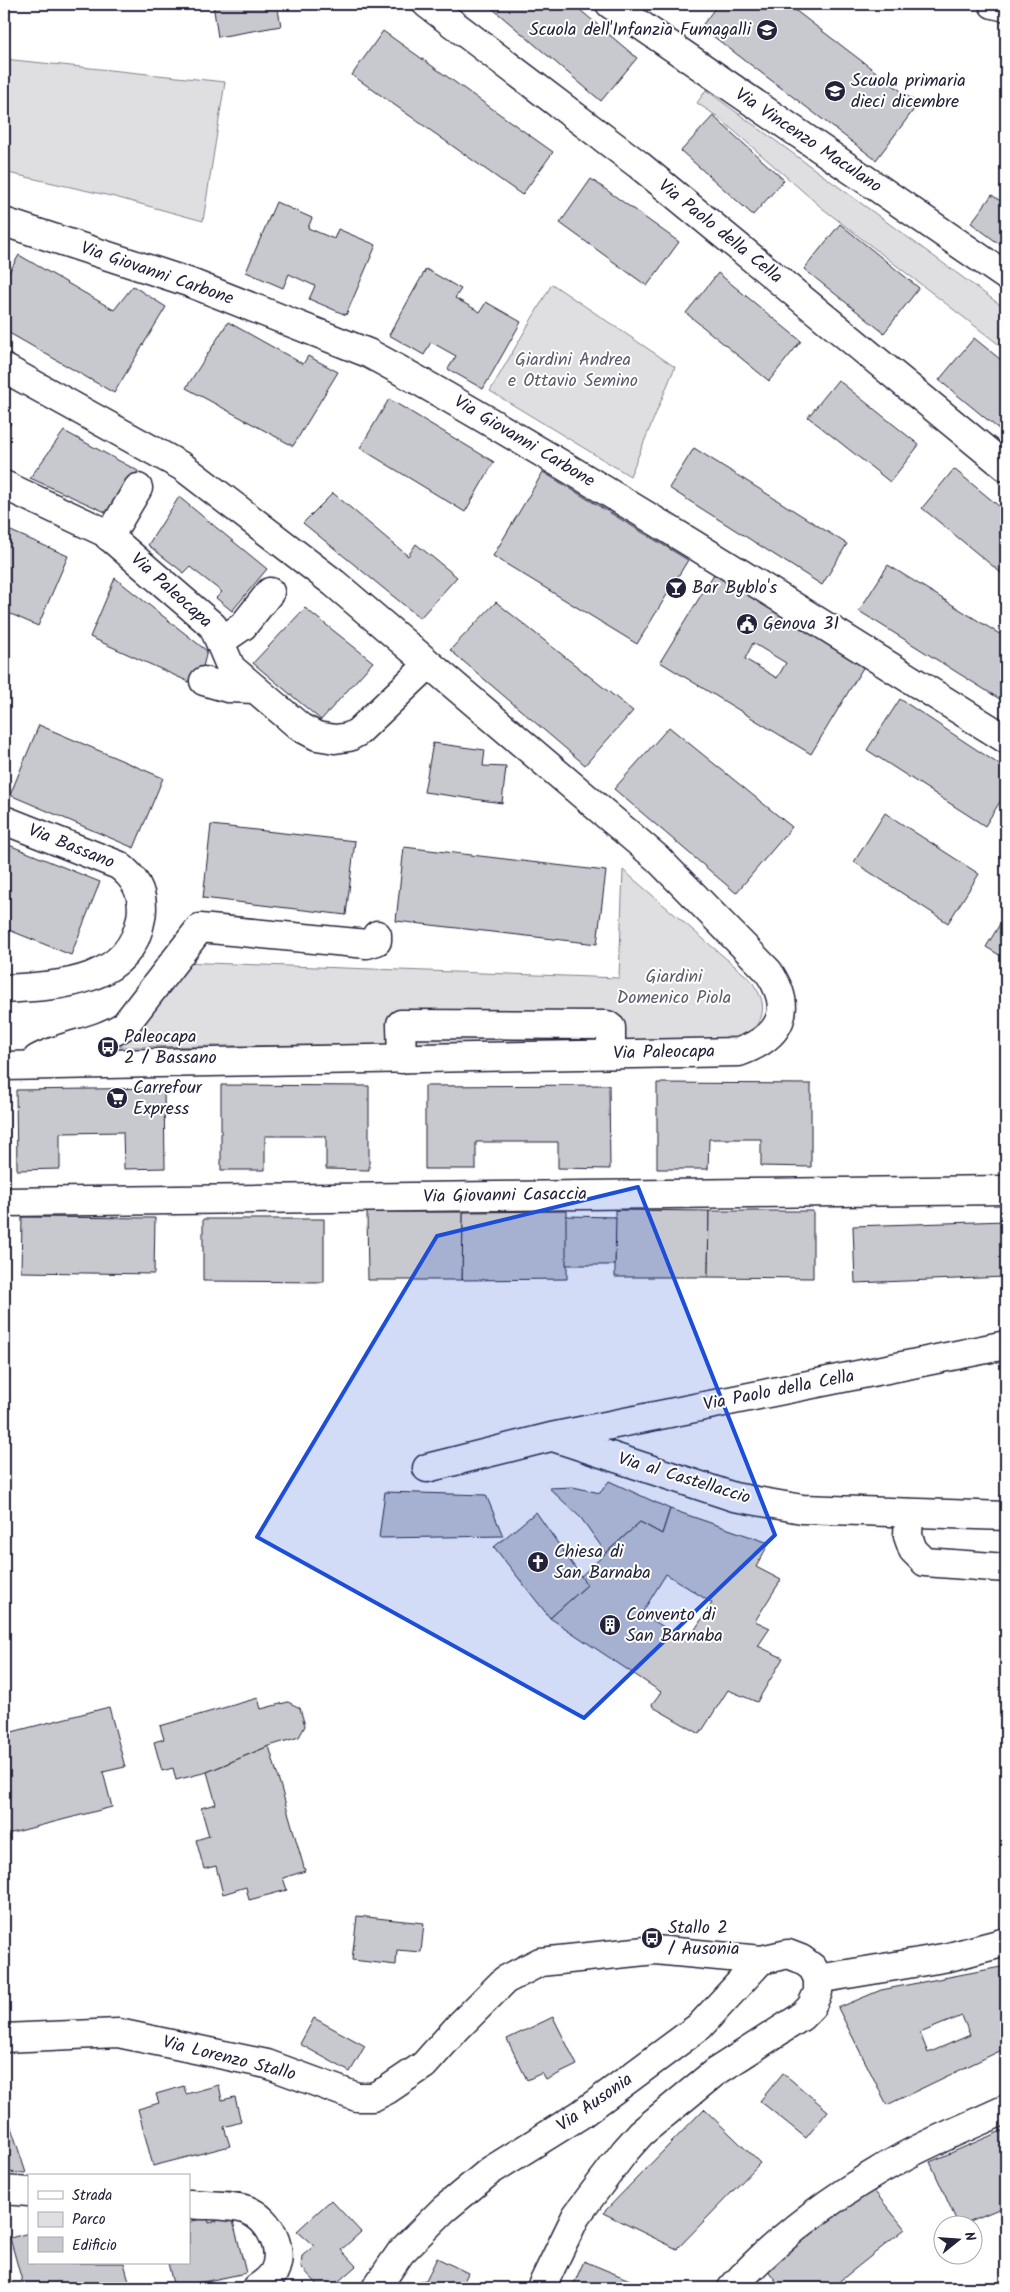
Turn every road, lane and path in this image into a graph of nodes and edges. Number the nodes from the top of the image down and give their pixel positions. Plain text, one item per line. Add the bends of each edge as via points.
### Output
1 (427, 4) edge
2 (610, 4) edge
3 (993, 4) edge
4 (1006, 7) edge
5 (4, 222) edge
6 (1006, 276) edge
7 (4, 368) edge
8 (1006, 467) edge
9 (4, 485) edge
10 (138, 488) dead end
11 (109, 537) junction
12 (270, 592) dead end
13 (221, 641) junction
14 (428, 665) junction
15 (204, 681) dead end
16 (255, 689) junction
17 (1006, 740) edge
18 (4, 820) edge
19 (377, 935) dead end
20 (4, 988) edge
21 (14, 1065) edge
22 (1006, 1190) edge
23 (4, 1202) edge
24 (1006, 1345) edge
25 (551, 1437) junction
26 (427, 1468) dead end
27 (910, 1512) junction
28 (1006, 1516) edge
29 (1006, 1568) edge
30 (1006, 1942) edge
31 (761, 1960) junction
32 (818, 1979) junction
33 (4, 2038) edge
34 (1006, 2109) edge
35 (4, 2190) edge
36 (28, 2192) edge
37 (190, 2204) edge
38 (257, 2288) edge
39 (376, 2288) edge
40 (541, 2288) edge
41 (732, 2288) edge

1 - 8 street, Via Paolo della Cella via 639,165
2 - 6 street, Via Vincenzo Maculano
3 - 4 street
5 - 17 street, Via Giovanni Carbone via 188,282 368,353 447,395 634,508
7 - 14 street, Via Paleocapa via 183,467 334,583
9 - 11 street, Via Paleocapa
10 - 11 street
11 - 13 street, Via Paleocapa via 213,626
12 - 13 street via 243,626
13 - 16 street, Via Paleocapa via 232,668
14 - 16 street, Via Paleocapa via 358,732 342,739 309,733
14 - 21 street, Via Paleocapa via 657,858 768,971 780,995 780,1019 775,1030 757,1046 739,1052
15 - 16 street via 228,688
18 - 20 street, Via Bassano via 118,865 129,873 142,896 135,939 126,953 101,972 64,984
19 - 21 street, Via Paleocapa via 376,941 366,944 188,926 125,1024 112,1034
22 - 23 street, Via Giovanni Casaccia
24 - 25 street, Via Paolo della Cella
25 - 26 street, Via Paolo della Cella
25 - 27 street, Via al Castellaccio via 734,1497 802,1509
27 - 28 street, Via al Castellaccio
27 - 29 street via 908,1536 913,1550 925,1562
30 - 32 street via 949,1957
31 - 32 street via 778,1955 795,1956 813,1968
31 - 33 street, Via Lorenzo Stallo via 655,1950 540,1962 505,1980 424,2065 373,2097 357,2098 267,2064 118,2033
31 - 39 street, Via Ausonia via 700,2026 580,2115 490,2171 443,2210 401,2252
32 - 40 street via 816,1997 807,2012 714,2072 641,2133 576,2216
34 - 41 street via 903,2157 822,2207 762,2255
35 - 36 street
37 - 38 street via 245,2210 263,2220 276,2243 277,2263 273,2274

